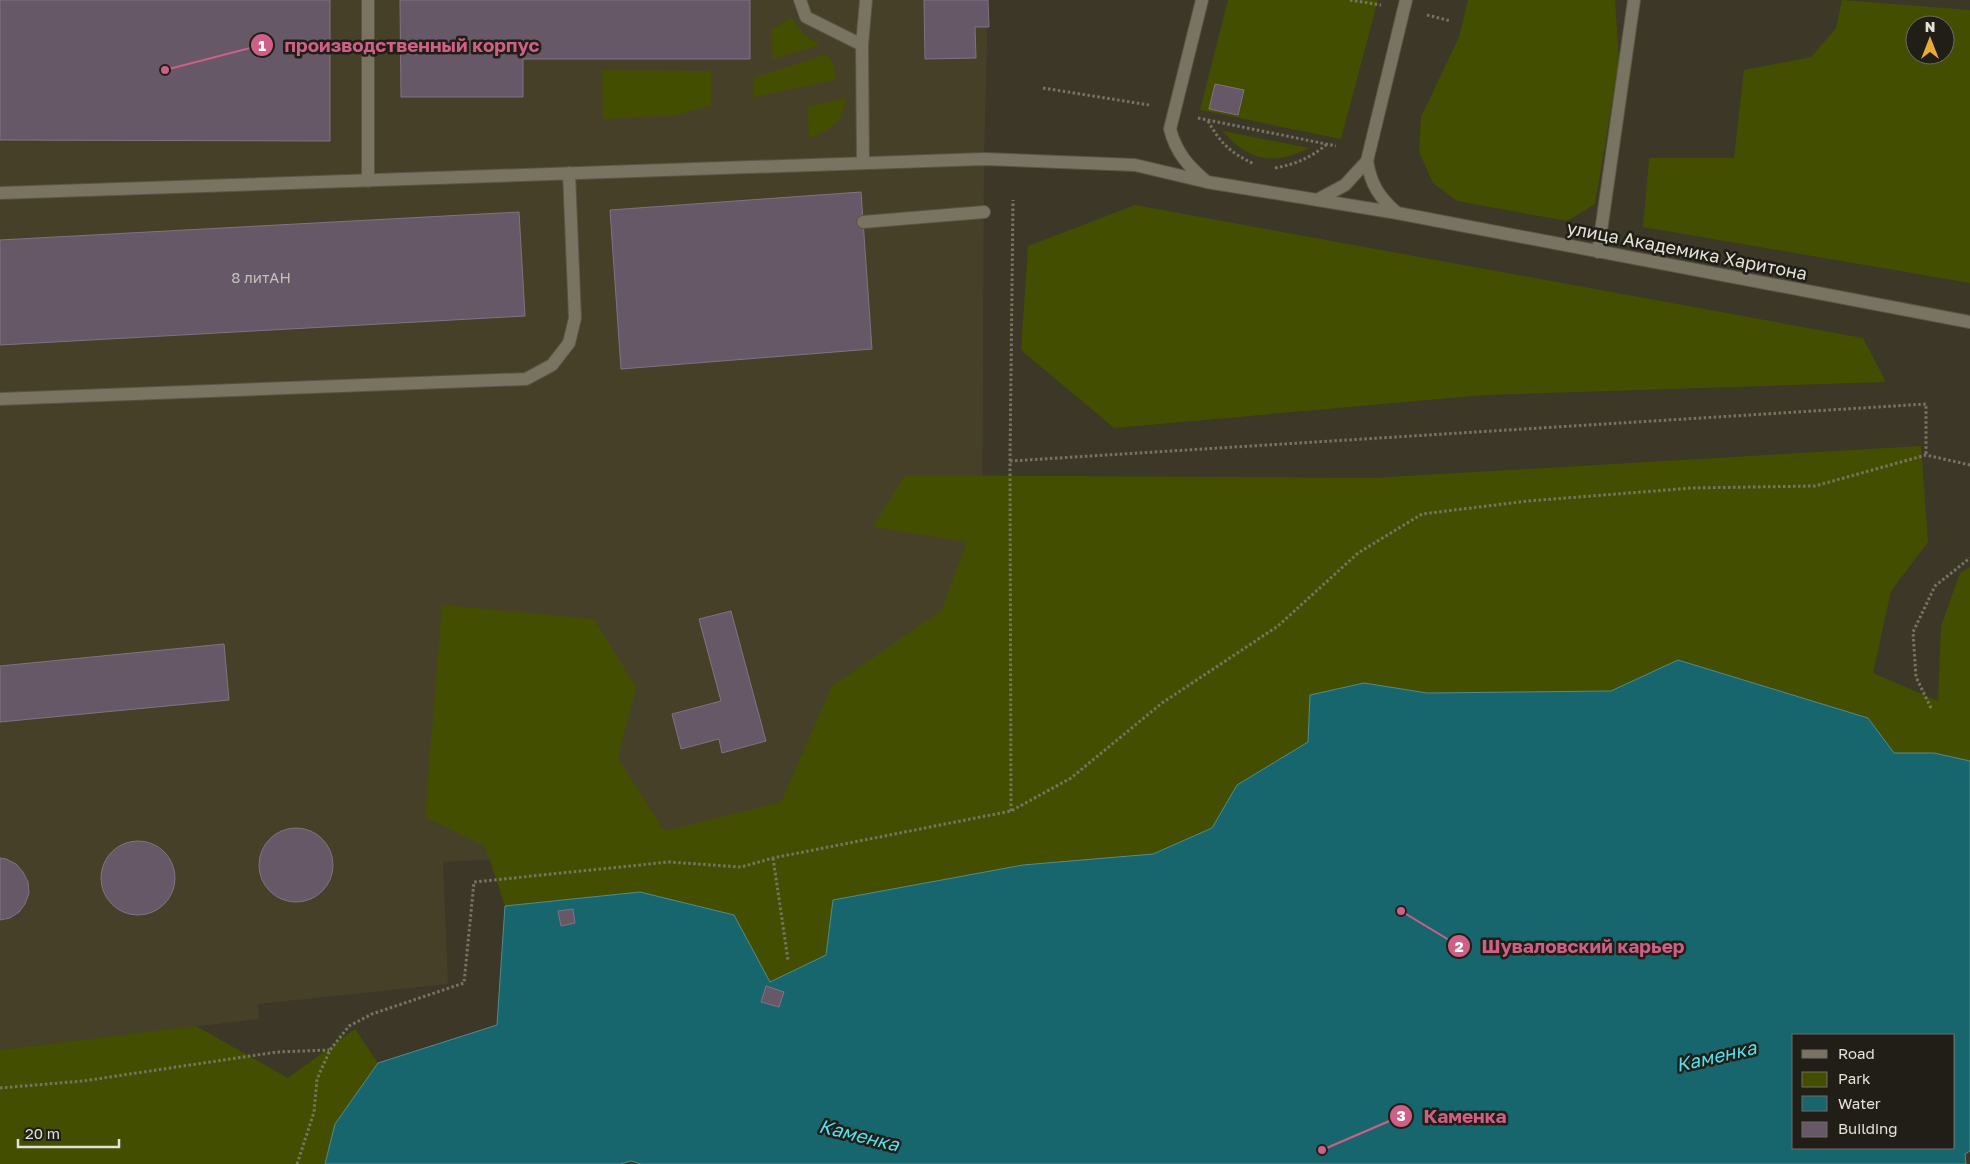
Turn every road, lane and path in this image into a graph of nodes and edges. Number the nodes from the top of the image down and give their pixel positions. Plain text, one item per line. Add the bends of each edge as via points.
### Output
1 (368, 0) edge
2 (800, 0) edge
3 (866, 0) edge
4 (1202, 0) edge
5 (1406, 0) edge
6 (1634, 0) edge
7 (862, 45) junction
8 (1043, 88) dead end
9 (1150, 105) dead end
10 (1198, 118) dead end
11 (1208, 121) junction
12 (1326, 145) junction
13 (1336, 146) dead end
14 (1367, 161) junction
15 (862, 163) junction
16 (1261, 165) dead end
17 (1268, 166) dead end
18 (569, 173) junction
19 (368, 181) junction
20 (1207, 182) junction
21 (0, 193) edge
22 (1013, 200) dead end
23 (1317, 200) junction
24 (984, 212) dead end
25 (1397, 213) junction
26 (863, 222) dead end
27 (1598, 252) junction
28 (1970, 322) edge
29 (0, 399) edge
30 (1926, 455) junction
31 (1010, 461) junction
32 (1970, 465) edge
33 (1970, 558) edge
34 (1931, 708) dead end
35 (1011, 811) junction
36 (774, 858) junction
37 (788, 960) dead end
38 (330, 1050) junction
39 (0, 1088) edge
40 (297, 1164) edge

1 - 19 street
2 - 7 street via 806,17
3 - 7 street
4 - 20 street via 1170,129 1180,155
5 - 14 street
6 - 27 street
7 - 15 street
8 - 9 path
10 - 11 path
11 - 12 path
11 - 16 path via 1218,140 1234,154
12 - 13 path
12 - 17 path via 1294,165
14 - 23 street via 1345,185
14 - 25 street via 1376,189
15 - 18 street, улица Академика Харитона
15 - 20 street, улица Академика Харитона via 984,159 1135,165
18 - 19 street, улица Академика Харитона
18 - 29 street via 575,318 568,344 552,365 526,379
19 - 21 street, улица Академика Харитона
20 - 23 street, улица Академика Харитона
22 - 31 path
23 - 25 street, улица Академика Харитона
24 - 26 street
25 - 27 street, улица Академика Харитона
27 - 28 street, улица Академика Харитона
30 - 31 path via 1926,404
30 - 32 path
30 - 35 path via 1815,486 1692,488 1528,501 1422,514 1358,553 1278,626 1162,703 1071,778
31 - 35 path
33 - 34 path via 1935,586 1913,632 1916,676
35 - 36 path
36 - 37 path
36 - 38 path via 741,867 670,862 474,882 464,983 365,1018 349,1026
38 - 39 path via 277,1052 84,1081
38 - 40 path via 317,1080 314,1112

